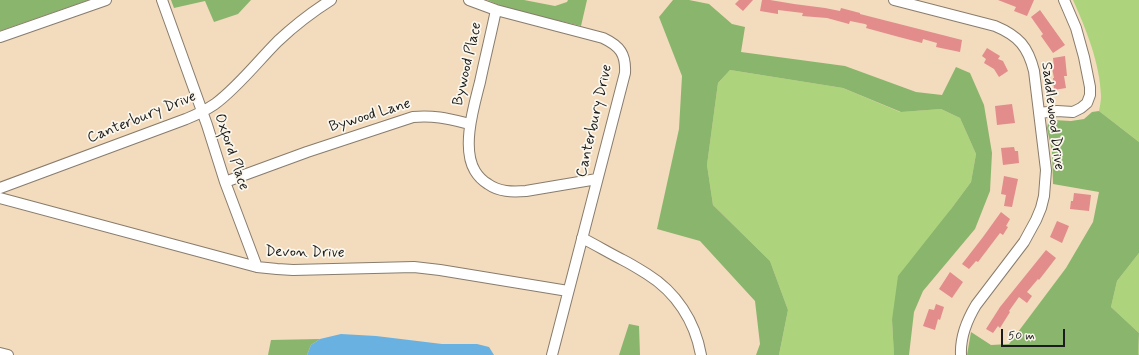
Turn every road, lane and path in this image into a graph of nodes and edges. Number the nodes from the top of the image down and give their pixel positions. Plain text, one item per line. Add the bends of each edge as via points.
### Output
1 (106, 0) edge
2 (162, 0) edge
3 (331, 0) edge
4 (469, 0) edge
5 (894, 0) edge
6 (1064, 0) edge
7 (496, 10) junction
8 (0, 37) edge
9 (202, 112) junction
10 (1039, 113) junction
11 (470, 124) junction
12 (597, 179) junction
13 (225, 182) junction
14 (0, 188) edge
15 (0, 198) edge
16 (582, 238) junction
17 (257, 267) junction
18 (568, 291) junction
19 (0, 353) edge
20 (8, 355) edge
21 (552, 355) edge
22 (701, 355) edge
23 (961, 355) edge

1 - 8 street
2 - 9 street, Oxford Place
3 - 9 street, Canterbury Drive via 294,26 228,92
4 - 7 street, Canterbury Drive
5 - 10 street, Saddlewood Drive via 1007,31 1025,48 1031,59
6 - 10 street via 1076,28 1084,57 1090,95 1086,103 1073,112
7 - 11 street, Bywood Place
7 - 12 street, Canterbury Drive via 603,38 612,42 623,55 625,73
9 - 13 street, Oxford Place
9 - 14 street, Canterbury Drive
10 - 23 street, Saddlewood Drive via 1046,170 1041,208 1024,242 970,315 960,346
11 - 12 street via 468,148 474,171 493,187 517,192
11 - 13 street, Bywood Lane via 442,117 413,117
12 - 16 street, Canterbury Drive
13 - 17 street, Oxford Place
15 - 17 street, Devon Drive
16 - 18 street, Canterbury Drive
16 - 22 street via 646,273 665,288 680,304 691,322
17 - 18 street, Devon Drive via 293,270 440,270
18 - 21 street, Canterbury Drive
19 - 20 street

